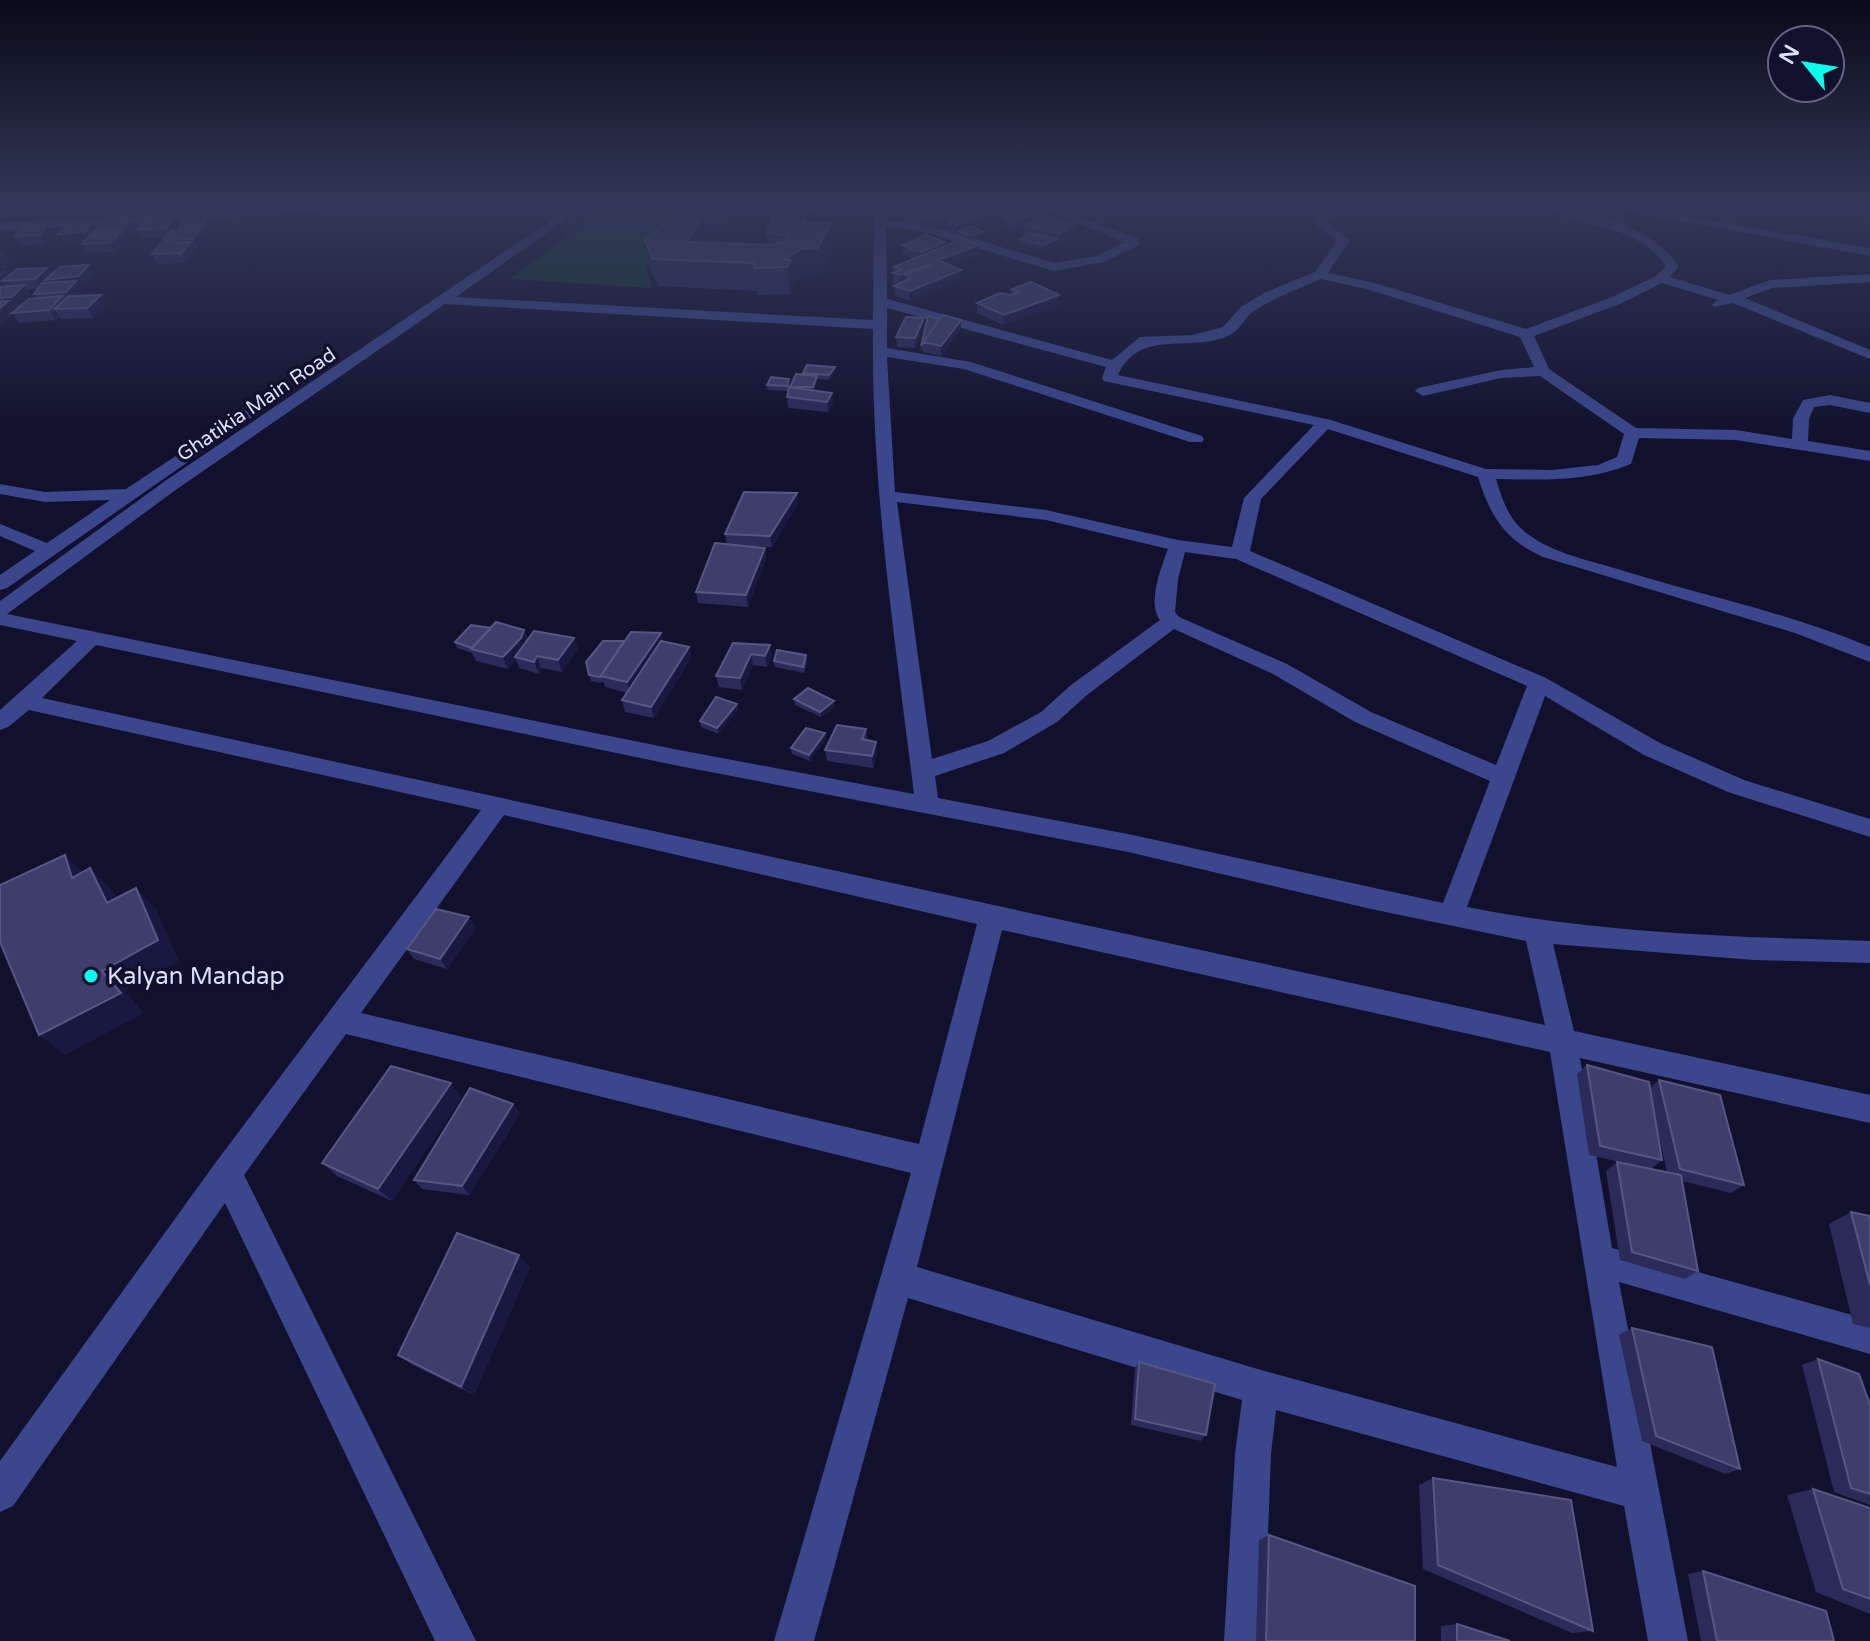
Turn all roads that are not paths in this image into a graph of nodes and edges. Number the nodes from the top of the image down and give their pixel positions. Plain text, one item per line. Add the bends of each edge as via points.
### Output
1 (440, 285) edge
2 (465, 285) edge
3 (881, 285) edge
4 (1297, 285) edge
5 (1364, 285) edge
6 (1648, 285) edge
7 (1679, 285) edge
8 (1768, 285) edge
9 (442, 300) junction
10 (1727, 300) junction
11 (881, 302) junction
12 (880, 325) junction
13 (1526, 334) junction
14 (880, 351) junction
15 (1870, 355) edge
16 (1115, 365) junction
17 (1543, 371) junction
18 (1423, 391) dead end
19 (270, 398) junction
20 (294, 402) junction
21 (1870, 408) edge
22 (1325, 423) junction
23 (1632, 433) junction
24 (1196, 439) dead end
25 (1800, 444) junction
26 (1870, 456) edge
27 (1486, 474) junction
28 (0, 489) edge
29 (128, 494) junction
30 (887, 496) junction
31 (0, 529) edge
32 (1178, 546) junction
33 (47, 550) junction
34 (1240, 554) junction
35 (5, 577) edge
36 (0, 610) edge
37 (0, 619) edge
38 (1172, 621) junction
39 (93, 637) junction
40 (1870, 655) edge
41 (1539, 683) junction
42 (25, 702) junction
43 (0, 722) edge
44 (923, 771) junction
45 (1502, 777) junction
46 (498, 805) junction
47 (927, 805) junction
48 (1870, 828) edge
49 (1451, 915) junction
50 (992, 917) junction
51 (1537, 932) junction
52 (1870, 952) edge
53 (340, 1020) junction
54 (1563, 1043) junction
55 (1870, 1109) edge
56 (930, 1162) junction
57 (227, 1173) junction
58 (1598, 1260) junction
59 (897, 1278) junction
60 (1870, 1337) edge
61 (1261, 1388) junction
62 (1641, 1492) junction
63 (0, 1493) edge
64 (456, 1641) edge
65 (794, 1641) edge
66 (1244, 1641) edge
67 (1668, 1641) edge

1 - 19 street, Ghatikia Main Road
2 - 9 street, Ghatikia Main Road
3 - 11 street
4 - 16 street via 1246,310 1228,330 1193,339 1145,340
5 - 13 street
6 - 13 street
7 - 10 street
8 - 10 street
9 - 12 street
9 - 20 street, Ghatikia Main Road
10 - 15 street
11 - 12 street
11 - 16 street
12 - 14 street
13 - 17 street
14 - 24 street via 966,365
14 - 30 street
16 - 22 street via 1109,378
17 - 18 street
17 - 23 street
19 - 20 street
19 - 29 street, Ghatikia Main Road
20 - 36 street, Ghatikia Main Road
21 - 25 street via 1830,400 1808,403
22 - 27 street
22 - 34 street via 1253,498
23 - 25 street via 1736,435
23 - 27 street via 1625,460 1601,470
25 - 26 street
27 - 40 street via 1496,507 1510,529 1550,553 1818,634
28 - 29 street via 45,497
29 - 33 street, Ghatikia Main Road
30 - 32 street via 1046,515
30 - 44 street
31 - 33 street
32 - 34 street
32 - 38 street via 1165,594 1165,613
33 - 35 street, Ghatikia Main Road
34 - 41 street
37 - 39 street
38 - 44 street via 1049,717 996,747
38 - 45 street via 1280,669 1363,717
39 - 42 street
39 - 47 street
41 - 45 street
41 - 48 street via 1652,749 1736,786
42 - 43 street
42 - 46 street
44 - 47 street
45 - 49 street
46 - 50 street
46 - 53 street
47 - 49 street via 1128,843
49 - 51 street
50 - 54 street
50 - 56 street
51 - 52 street
51 - 54 street
53 - 56 street
53 - 57 street
54 - 55 street
54 - 58 street
56 - 59 street
57 - 63 street
57 - 64 street
58 - 60 street
58 - 62 street
59 - 61 street
59 - 65 street
61 - 62 street
61 - 66 street
62 - 67 street

